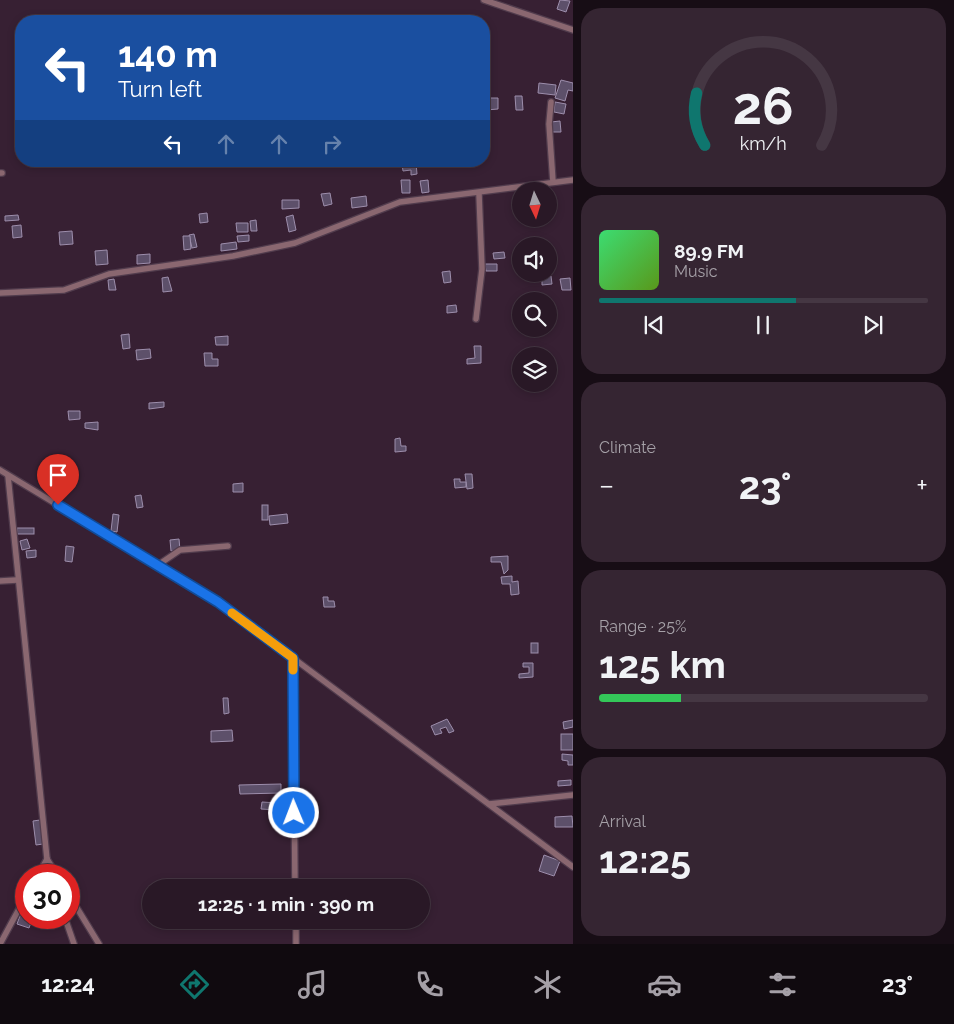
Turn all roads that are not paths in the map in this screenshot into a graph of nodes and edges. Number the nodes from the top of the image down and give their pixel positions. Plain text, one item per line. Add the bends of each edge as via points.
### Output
1 (484, 0) edge
2 (573, 30) edge
3 (551, 102) dead end
4 (573, 180) edge
5 (553, 182) joint
6 (512, 189) edge
7 (479, 194) junction
8 (0, 294) edge
9 (476, 318) dead end
10 (0, 470) edge
11 (8, 476) junction
12 (228, 546) dead end
13 (158, 565) junction
14 (17, 580) junction
15 (0, 581) edge
16 (293, 658) junction
17 (573, 795) edge
18 (488, 804) junction
19 (47, 859) junction
20 (44, 864) edge
21 (49, 864) edge
22 (50, 864) edge
23 (573, 867) edge
24 (295, 879) edge
25 (80, 913) edge
26 (15, 916) edge
27 (69, 929) edge
28 (296, 929) edge
29 (0, 944) edge
30 (74, 944) edge
31 (99, 944) edge
32 (296, 944) edge

1 - 2 street
3 - 5 street via 549,124
4 - 5 street
6 - 7 street
7 - 8 street via 400,202 295,243 233,256 109,274 64,290
7 - 9 street via 482,269
10 - 11 street
11 - 13 street
11 - 14 street
12 - 13 street via 180,550
13 - 16 street via 218,602
14 - 15 street
14 - 19 street
16 - 18 street
16 - 24 street
17 - 18 street
18 - 23 street
19 - 20 street
19 - 21 street
19 - 22 street
25 - 31 street
26 - 29 street
27 - 30 street
28 - 32 street

